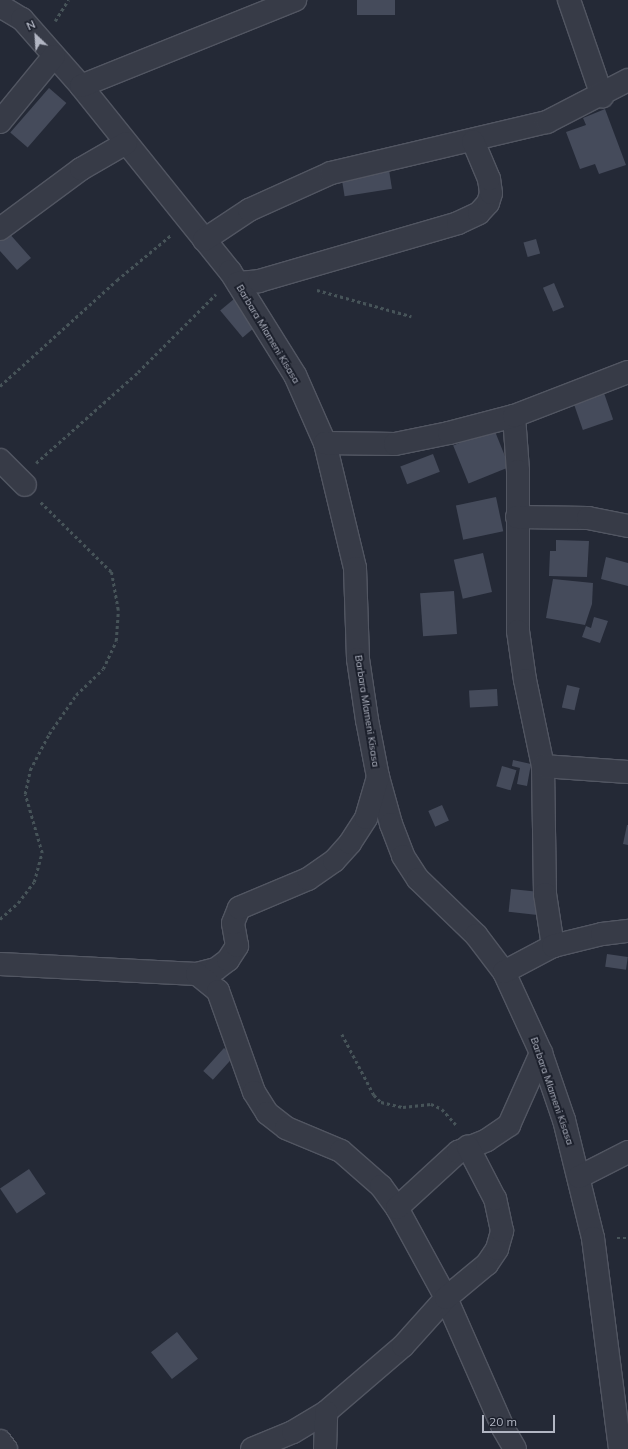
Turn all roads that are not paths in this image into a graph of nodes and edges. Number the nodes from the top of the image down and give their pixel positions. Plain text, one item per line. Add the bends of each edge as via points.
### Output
1 (296, 0) edge
2 (569, 0) edge
3 (0, 6) edge
4 (54, 56) junction
5 (628, 80) edge
6 (81, 86) junction
7 (602, 96) junction
8 (0, 122) edge
9 (473, 141) junction
10 (126, 143) junction
11 (0, 229) edge
12 (204, 240) junction
13 (236, 280) junction
14 (628, 372) edge
15 (514, 416) junction
16 (325, 443) junction
17 (0, 460) edge
18 (25, 486) road end
19 (517, 517) junction
20 (628, 526) edge
21 (543, 766) junction
22 (628, 772) edge
23 (378, 777) junction
24 (628, 931) edge
25 (553, 946) junction
26 (0, 964) edge
27 (504, 972) junction
28 (197, 974) junction
29 (541, 1053) junction
30 (468, 1147) junction
31 (628, 1152) edge
32 (580, 1177) junction
33 (398, 1208) junction
34 (446, 1298) junction
35 (326, 1412) junction
36 (0, 1441) edge
37 (614, 1447) edge
38 (6, 1449) edge
39 (252, 1449) edge
40 (325, 1449) edge
41 (515, 1449) edge

1 - 6 street
2 - 7 street
3 - 4 street, Barbara Mlameni Kisasa via 22,19
4 - 6 street, Barbara Mlameni Kisasa
4 - 8 street
5 - 7 street
6 - 10 street, Barbara Mlameni Kisasa
7 - 9 street via 547,122
9 - 12 street via 331,173 249,210
9 - 13 street via 489,179 491,192 488,203 479,212 458,224 259,281
10 - 11 street via 81,169
10 - 12 street, Barbara Mlameni Kisasa
12 - 13 street, Barbara Mlameni Kisasa
13 - 16 street, Barbara Mlameni Kisasa via 295,375
14 - 15 street
15 - 16 street via 395,444
15 - 19 street via 518,471
16 - 23 street, Barbara Mlameni Kisasa via 354,568 358,659
17 - 18 street
19 - 20 street via 588,518
19 - 21 street via 518,631 525,680
21 - 22 street
21 - 25 street via 544,894
23 - 27 street, Barbara Mlameni Kisasa via 403,856 414,873 476,935
23 - 28 street via 366,818 350,843 334,861 308,879 239,908 233,923 237,946 228,960 216,969
24 - 25 street via 602,934
25 - 27 street
26 - 28 street
27 - 29 street, Barbara Mlameni Kisasa
28 - 33 street via 218,991 254,1092 267,1113 286,1128 342,1151 381,1186
29 - 30 street via 509,1125 499,1134
29 - 32 street, Barbara Mlameni Kisasa
30 - 33 street via 443,1163
30 - 34 street via 495,1199 502,1231 497,1249 487,1264
31 - 32 street
32 - 37 street, Barbara Mlameni Kisasa via 593,1238
33 - 34 street
34 - 35 street via 403,1346
34 - 41 street via 503,1428
35 - 39 street via 293,1432
35 - 40 street
36 - 38 street

